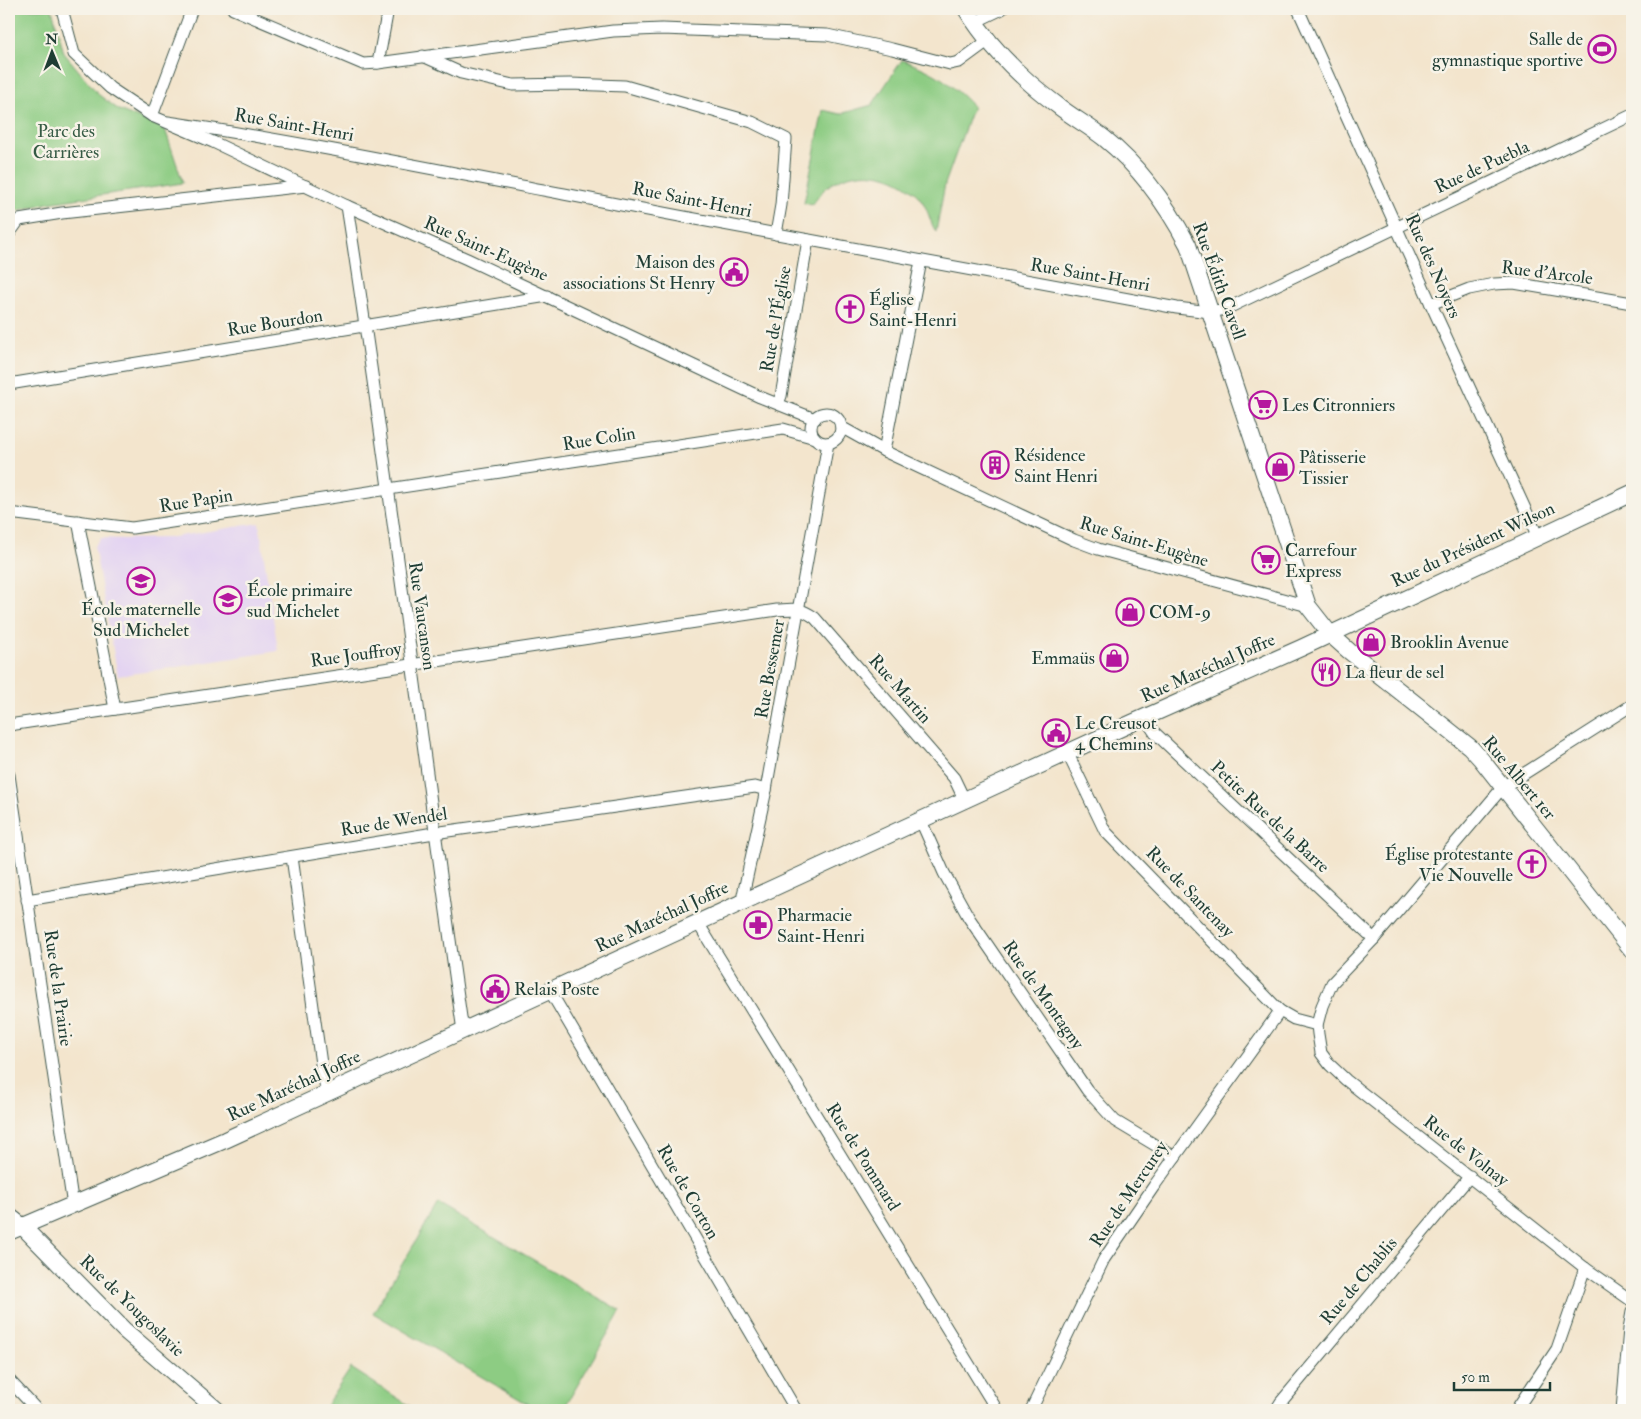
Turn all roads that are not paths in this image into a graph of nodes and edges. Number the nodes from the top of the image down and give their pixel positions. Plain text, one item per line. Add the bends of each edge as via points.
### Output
1 (62, 9) edge
2 (192, 9) edge
3 (233, 9) edge
4 (388, 9) edge
5 (1002, 9) edge
6 (1298, 9) edge
7 (970, 16) edge
8 (989, 40) junction
9 (423, 56) junction
10 (378, 63) junction
11 (152, 116) junction
12 (1632, 116) edge
13 (168, 122) junction
14 (306, 186) junction
15 (348, 206) junction
16 (1396, 227) junction
17 (9, 234) edge
18 (776, 234) junction
19 (808, 240) junction
20 (921, 261) junction
21 (547, 296) junction
22 (1632, 302) edge
23 (1431, 304) junction
24 (1210, 312) junction
25 (366, 326) junction
26 (9, 384) edge
27 (778, 403) junction
28 (815, 419) junction
29 (841, 427) junction
30 (815, 438) junction
31 (828, 443) junction
32 (884, 451) junction
33 (388, 489) junction
34 (1632, 493) edge
35 (9, 513) edge
36 (78, 521) junction
37 (1538, 537) junction
38 (1308, 606) junction
39 (798, 609) junction
40 (1330, 634) junction
41 (411, 665) junction
42 (1632, 705) edge
43 (115, 709) junction
44 (1145, 718) junction
45 (9, 725) edge
46 (1068, 754) junction
47 (9, 775) edge
48 (1503, 787) junction
49 (766, 790) junction
50 (965, 801) junction
51 (921, 821) junction
52 (434, 833) junction
53 (292, 857) junction
54 (27, 900) junction
55 (746, 901) junction
56 (698, 923) junction
57 (1374, 939) junction
58 (1630, 943) edge
59 (550, 991) junction
60 (1280, 1011) junction
61 (1318, 1025) junction
62 (463, 1031) junction
63 (327, 1092) junction
64 (1175, 1157) junction
65 (1470, 1176) junction
66 (73, 1206) junction
67 (9, 1216) edge
68 (15, 1229) edge
69 (1585, 1268) junction
70 (1632, 1300) edge
71 (1632, 1312) edge
72 (9, 1380) edge
73 (37, 1410) edge
74 (217, 1410) edge
75 (796, 1410) edge
76 (997, 1410) edge
77 (1031, 1410) edge
78 (1276, 1410) edge
79 (1516, 1410) edge
80 (1622, 1410) edge

1 - 11 street, Rue Saint-Eugène via 74,54 110,88
2 - 11 street
3 - 10 street via 344,57 363,64
4 - 10 street
5 - 7 street
6 - 16 street, Rue des Noyers
7 - 8 main road, Rue Édith Cavell
8 - 9 street via 959,62 950,64 892,48 827,36 662,29 614,31
8 - 24 main road, Rue Édith Cavell via 1031,84 1104,138 1158,196 1188,245
9 - 10 street
9 - 18 street via 461,73 513,85 626,86 752,122 786,138
11 - 13 street, Rue Saint-Eugène
12 - 16 street, Rue de Puebla
13 - 14 street, Rue Saint-Eugène
13 - 18 street, Rue Saint-Henri via 251,134
14 - 15 street, Rue Saint-Eugène
14 - 17 street via 62,213 19,220
15 - 21 street, Rue Saint-Eugène
15 - 25 street, Rue Vaucanson
16 - 23 street, Rue des Noyers
16 - 24 street, Rue de Puebla via 1226,309
18 - 19 street, Rue Saint-Henri
19 - 20 street, Rue Saint-Henri
19 - 27 street, Rue de l'Église
20 - 24 street, Rue Saint-Henri
20 - 32 street
21 - 25 street, Rue Bourdon
21 - 27 street, Rue Saint-Eugène
22 - 23 street, Rue d'Arcole via 1514,283 1469,289
23 - 37 street, Rue des Noyers
24 - 38 main road, Rue Édith Cavell
25 - 26 street, Rue Bourdon
25 - 33 street, Rue Vaucanson
27 - 28 street, Rue Saint-Eugène
28 - 29 street via 819,415 830,414 837,418
28 - 30 street via 811,428
29 - 31 street via 837,439
29 - 32 street, Rue Saint-Eugène
30 - 31 street
30 - 33 street, Rue Colin via 783,429
31 - 39 street, Rue Bessemer
32 - 38 street, Rue Saint-Eugène via 1098,549
33 - 36 street, Rue Papin via 132,528
33 - 41 street, Rue Vaucanson
34 - 37 main road, Rue du Président Wilson
35 - 36 street, Rue Papin
36 - 43 street
37 - 40 main road, Rue du Président Wilson
38 - 40 main road, Rue Édith Cavell
39 - 41 street, Rue Jouffroy
39 - 49 street, Rue Bessemer
39 - 50 street, Rue Martin via 815,618 954,778
40 - 44 main road, Rue Maréchal Joffre
40 - 48 main road, Rue Albert 1er via 1470,748
41 - 43 street, Rue Jouffroy
41 - 52 street, Rue Vaucanson
42 - 48 street, Rue de Volnay
43 - 45 street, Rue Jouffroy
44 - 46 main road, Rue Maréchal Joffre
44 - 57 street, Petite Rue de la Barre via 1155,733
46 - 50 main road, Rue Maréchal Joffre
46 - 60 street, Rue de Santenay via 1105,831
47 - 54 street, Rue de la Prairie
48 - 57 street, Rue de Volnay
48 - 58 main road, Rue Albert 1er
49 - 52 street, Rue de Wendel via 755,787
49 - 55 street, Rue Bessemer via 743,895
50 - 51 main road, Rue Maréchal Joffre
51 - 55 main road, Rue Maréchal Joffre
51 - 64 street, Rue de Montagny via 969,918 1087,1090 1115,1121
52 - 53 street, Rue de Wendel
52 - 62 street, Rue Vaucanson
53 - 54 street, Rue de Wendel
53 - 63 street
54 - 66 street, Rue de la Prairie
55 - 56 main road, Rue Maréchal Joffre
56 - 59 main road, Rue Maréchal Joffre
56 - 76 street, Rue de Pommard
57 - 61 street, Rue de Volnay via 1332,983
59 - 62 main road, Rue Maréchal Joffre
59 - 75 street, Rue de Corton
60 - 61 street, Rue de Santenay via 1294,1019
60 - 64 street, Rue de Mercurey
61 - 65 street, Rue de Volnay via 1321,1053 1330,1065
62 - 63 main road, Rue Maréchal Joffre
63 - 66 main road, Rue Maréchal Joffre
64 - 77 street, Rue de Mercurey via 1104,1260
65 - 69 street, Rue de Volnay
65 - 78 street, Rue de Chablis
66 - 68 main road, Rue Maréchal Joffre
67 - 68 main road, Rue de Yougoslavie
68 - 74 main road, Rue de Yougoslavie
69 - 70 street, Rue de Volnay
69 - 79 street via 1557,1349
71 - 80 street
72 - 73 street

